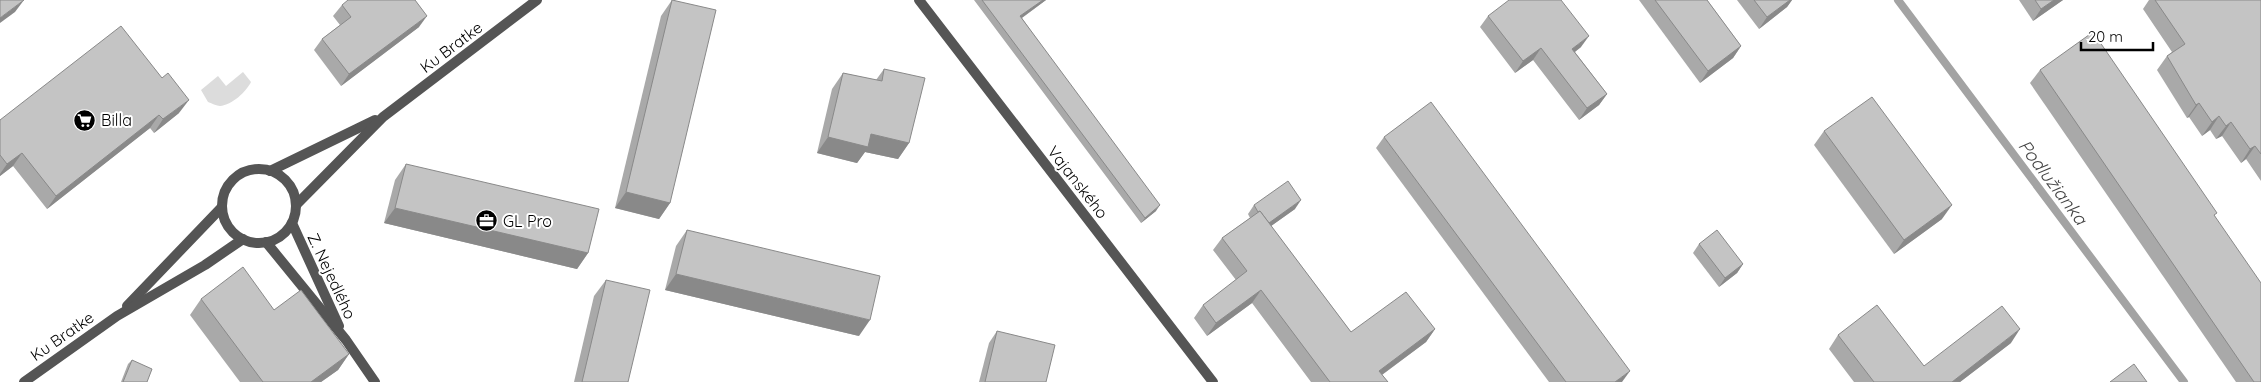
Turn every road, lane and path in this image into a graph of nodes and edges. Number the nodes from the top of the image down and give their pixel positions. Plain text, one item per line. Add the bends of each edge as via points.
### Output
1 (537, 0) edge
2 (919, 0) edge
3 (382, 117) junction
4 (270, 171) junction
5 (296, 205) junction
6 (222, 207) junction
7 (292, 223) junction
8 (244, 239) junction
9 (266, 242) junction
10 (117, 316) junction
11 (346, 340) junction
12 (24, 382) edge
13 (375, 382) edge
14 (1213, 382) edge

1 - 3 street, Ku Bratke
2 - 14 street, Vajanského
3 - 4 street, Ku Bratke
3 - 5 street, Ku Bratke
4 - 5 street via 288,184
4 - 6 street via 258,169 238,176 225,192
5 - 7 street
6 - 8 street via 228,226
6 - 10 street, Ku Bratke
7 - 9 street via 278,238
7 - 11 street, Z. Nejedlého
8 - 9 street via 254,243
8 - 10 street, Ku Bratke
9 - 11 street, Z. Nejedlého
10 - 12 street, Ku Bratke
11 - 13 street, Z. Nejedlého

